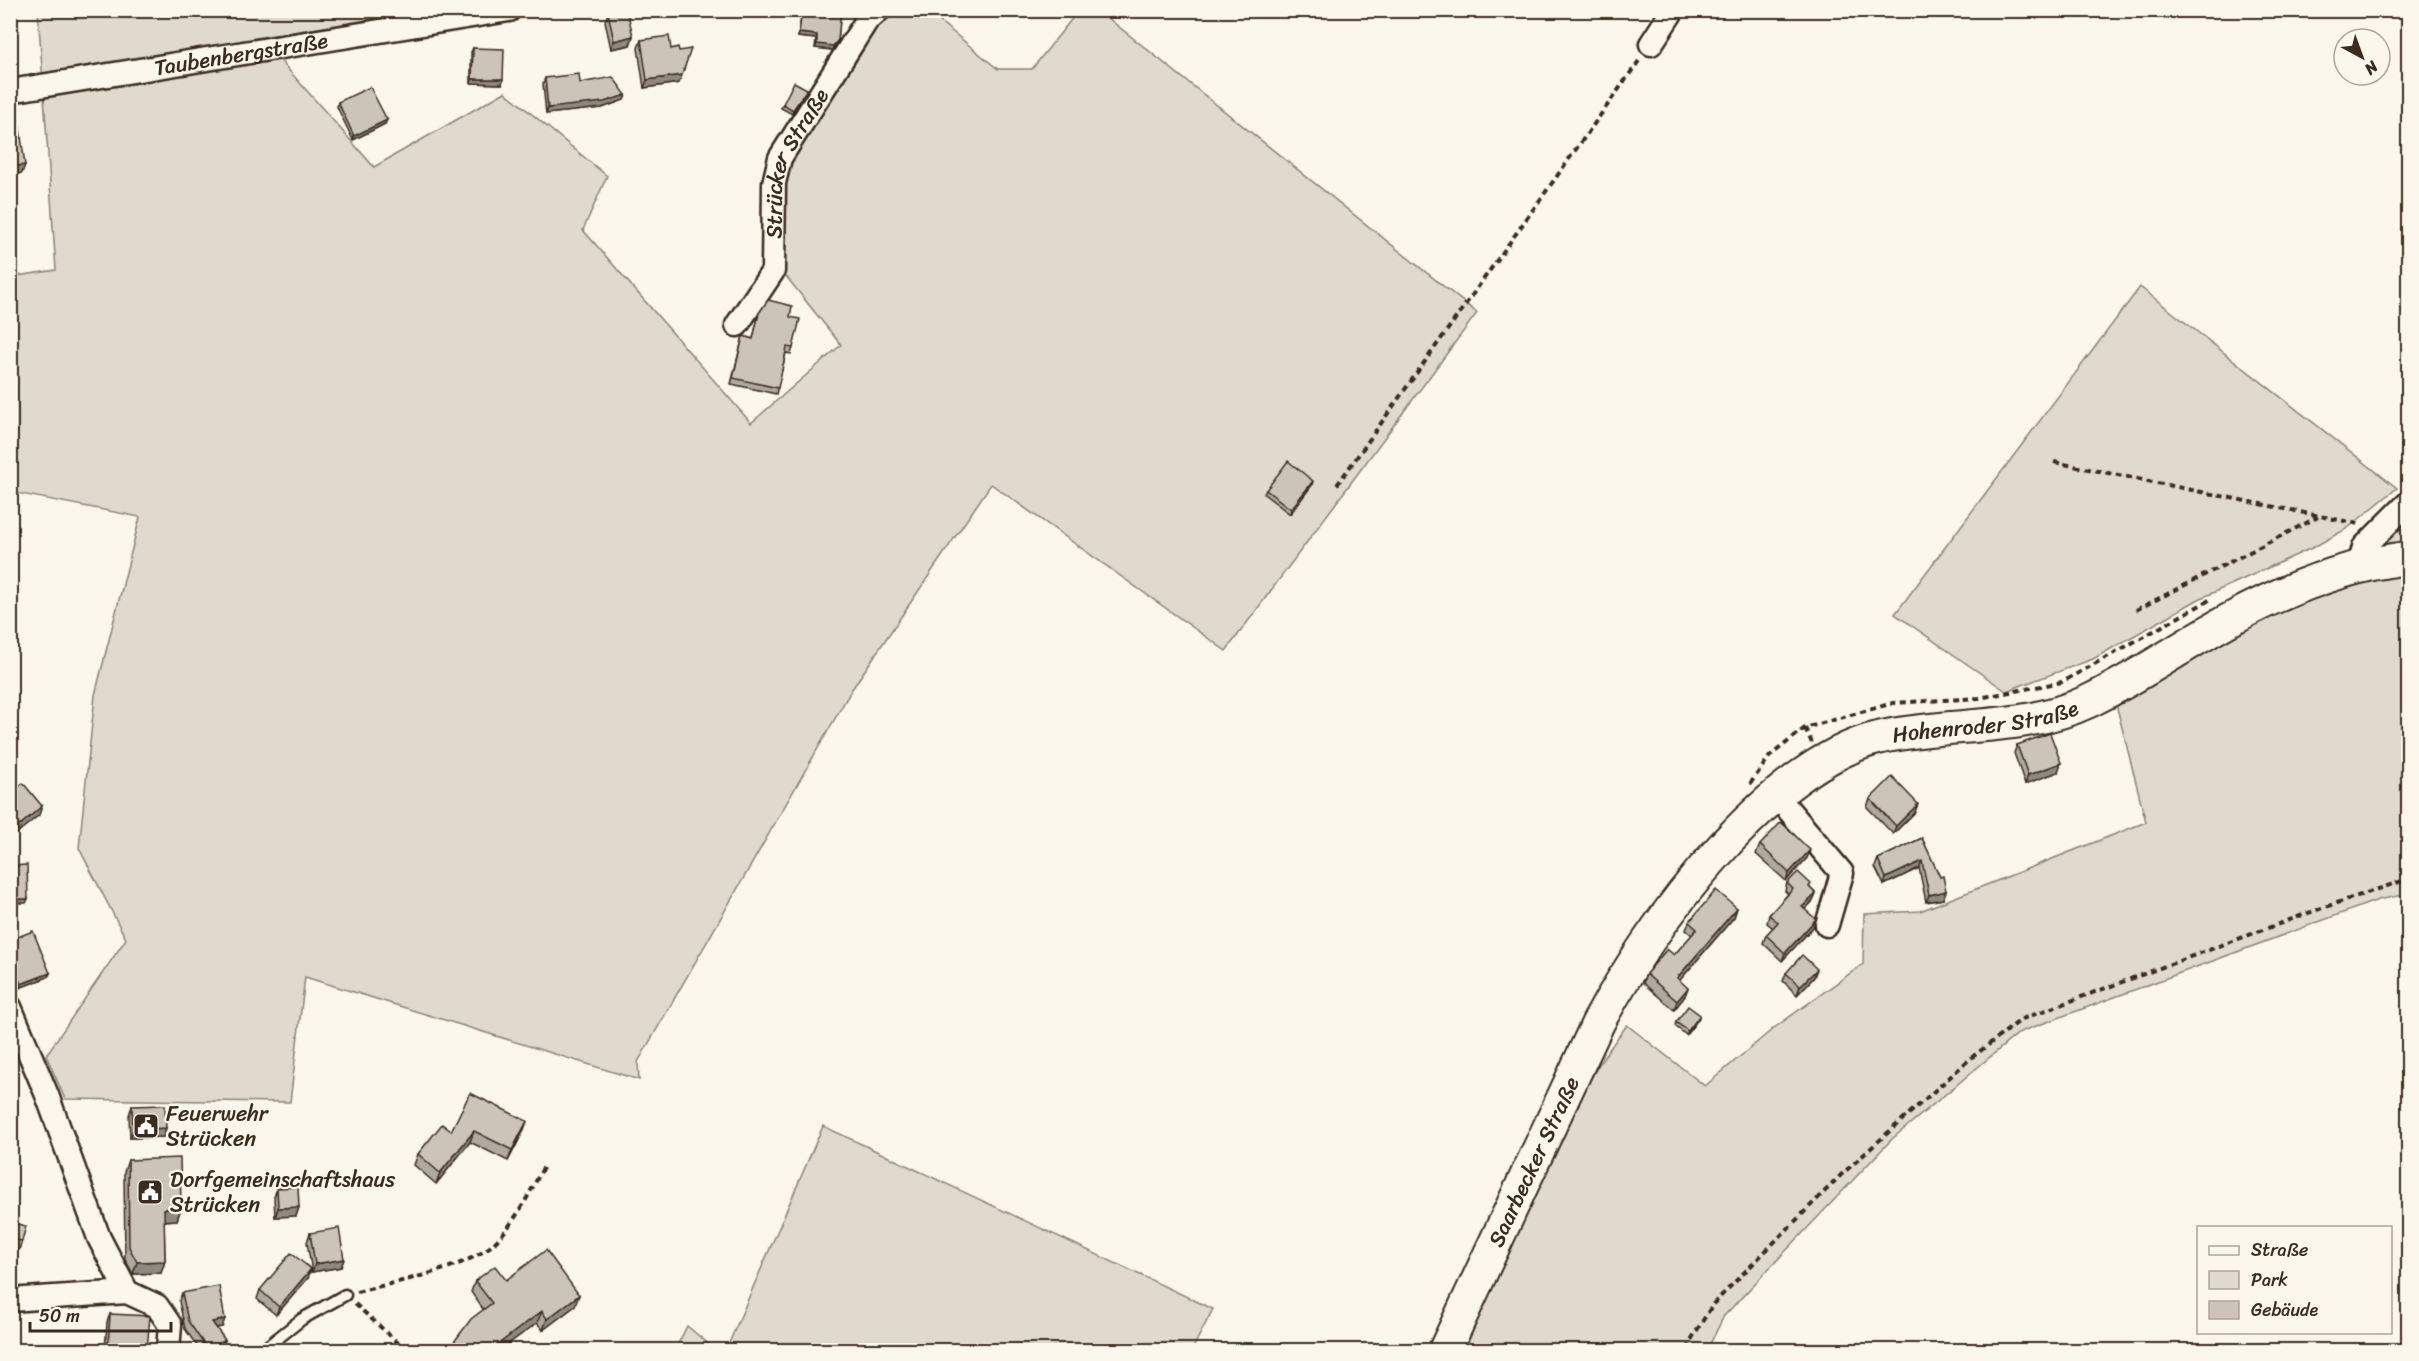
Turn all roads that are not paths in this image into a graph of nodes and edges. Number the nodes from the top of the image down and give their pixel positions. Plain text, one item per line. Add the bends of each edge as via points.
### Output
1 (508, 10) edge
2 (879, 10) edge
3 (1673, 10) edge
4 (1651, 44) road end
5 (10, 91) edge
6 (737, 325) dead end
7 (2409, 502) edge
8 (2361, 556) junction
9 (2409, 558) edge
10 (1776, 795) junction
11 (1827, 925) dead end
12 (1624, 974) joint
13 (10, 1007) edge
14 (127, 1292) junction
15 (345, 1295) road end
16 (10, 1300) edge
17 (169, 1350) edge
18 (263, 1350) edge
19 (1444, 1350) edge

1 - 5 street, Taubenbergstraße
2 - 6 street, Strücker Straße via 867,20 780,158 774,183 773,271
3 - 4 street
7 - 8 street
8 - 9 main road, Hohenroder Straße
8 - 10 main road, Hohenroder Straße via 2230,620 2113,689 2078,705 2026,720 1880,737 1821,762
10 - 11 street via 1842,873
10 - 12 main road, Hohenroder Straße via 1677,901
12 - 19 main road, Saarbecker Straße
13 - 14 street via 99,1238
14 - 16 street
14 - 17 street via 157,1306 170,1325
15 - 18 lane via 302,1319

